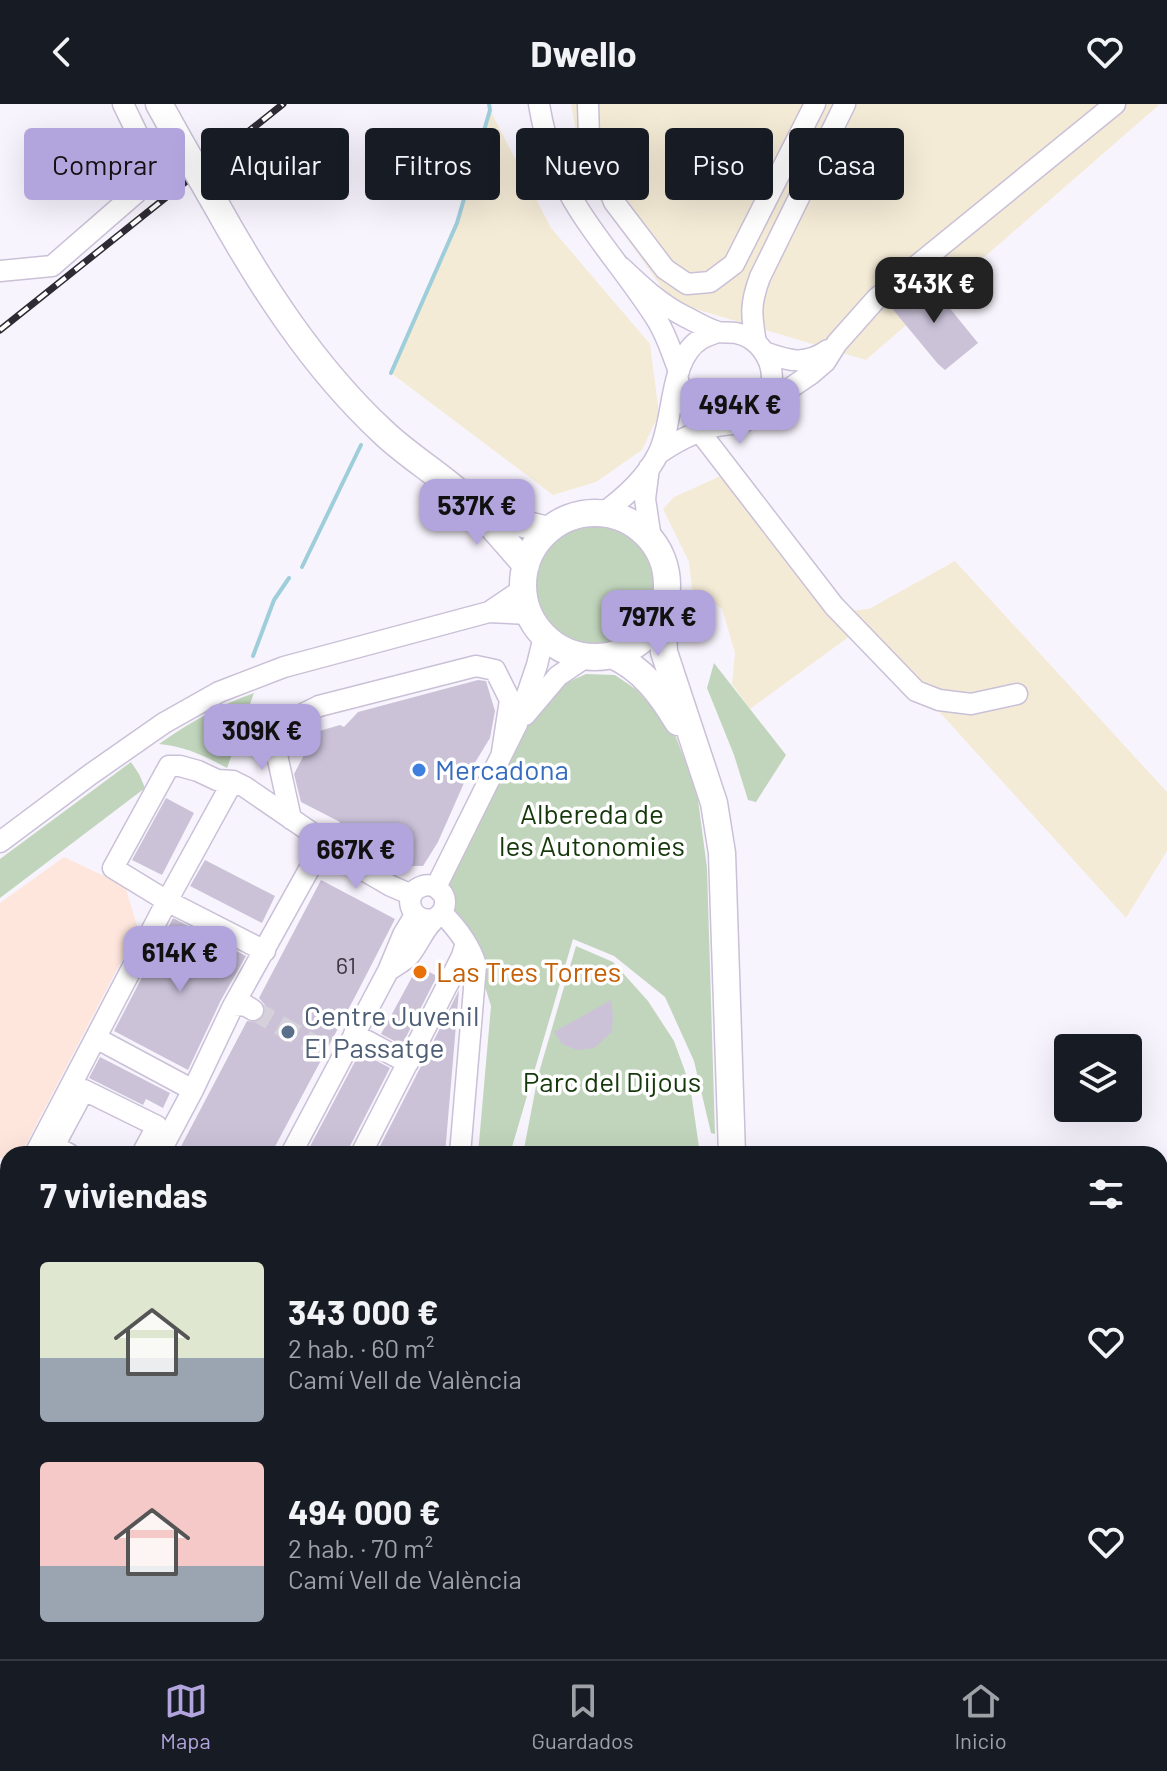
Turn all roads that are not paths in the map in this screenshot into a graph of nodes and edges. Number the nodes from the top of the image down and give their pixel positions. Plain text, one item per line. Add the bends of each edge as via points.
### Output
1 (123, 104) edge
2 (159, 104) edge
3 (539, 104) edge
4 (588, 104) edge
5 (815, 104) edge
6 (845, 104) edge
7 (1115, 104) edge
8 (621, 267) junction
9 (0, 271) edge
10 (718, 332) junction
11 (837, 343) junction
12 (760, 347) junction
13 (678, 373) junction
14 (764, 406) junction
15 (709, 429) junction
16 (654, 461) junction
17 (464, 497) junction
18 (603, 513) junction
19 (548, 530) junction
20 (651, 539) junction
21 (526, 590) junction
22 (662, 612) junction
23 (544, 636) junction
24 (599, 656) junction
25 (1017, 694) dead end
26 (517, 724) junction
27 (502, 752) junction
28 (697, 753) junction
29 (233, 781) junction
30 (291, 819) junction
31 (0, 842) edge
32 (322, 846) junction
33 (167, 901) junction
34 (425, 911) junction
35 (466, 943) junction
36 (265, 951) junction
37 (453, 975) junction
38 (475, 983) junction
39 (354, 1034) junction
40 (96, 1038) junction
41 (408, 1063) junction
42 (193, 1090) junction
43 (39, 1146) edge
44 (54, 1146) edge
45 (146, 1146) edge
46 (163, 1146) edge
47 (294, 1146) edge
48 (365, 1146) edge
49 (461, 1146) edge
50 (732, 1146) edge

1 - 9 street via 140,139 136,193 52,266
2 - 17 main road, bridge via 244,254 334,381 384,433
3 - 8 street via 560,176
4 - 5 street via 589,136 614,202 665,269 687,284 710,282 734,264
6 - 12 street via 752,299
7 - 11 street via 877,298
8 - 10 street via 662,303
8 - 13 street via 657,320
10 - 12 street via 739,333
10 - 13 street via 700,339 686,353
11 - 12 street via 816,358 801,361 782,359
11 - 14 street via 825,362
12 - 14 street via 772,370
13 - 15 street via 688,408
13 - 16 street via 665,436
14 - 15 street via 743,422
15 - 16 street via 681,438
15 - 25 street via 834,606 916,691 971,704
16 - 18 street
16 - 20 street via 645,499
17 - 19 main road via 503,519
17 - 21 main road
18 - 19 main road via 574,516
18 - 20 main road via 629,521
19 - 21 main road via 534,546
20 - 22 main road via 668,576
21 - 23 main road
21 - 31 street via 489,612 284,667 219,692 164,723
22 - 24 main road via 633,647
22 - 28 main road via 664,652
23 - 24 main road via 563,650
23 - 26 street
24 - 26 street via 558,676
24 - 28 main road via 638,671 663,697
26 - 27 street
27 - 30 street via 510,700 495,670 476,666 319,706 299,716 277,755
27 - 34 street via 436,887 445,908
28 - 50 main road via 714,803 722,853
29 - 30 street
29 - 33 street
29 - 33 street via 169,766 113,868
30 - 32 street
32 - 34 street
32 - 36 street
33 - 36 street
33 - 40 street
34 - 35 street via 455,926
34 - 39 street via 410,954 388,971
35 - 37 street
35 - 38 street via 476,965
36 - 42 street via 243,1008
37 - 38 street via 468,976
37 - 41 street
38 - 49 street
39 - 41 street
39 - 47 street via 333,1055
40 - 42 street
40 - 43 street
41 - 48 street
42 - 46 street
44 - 45 street via 84,1090 157,1126

